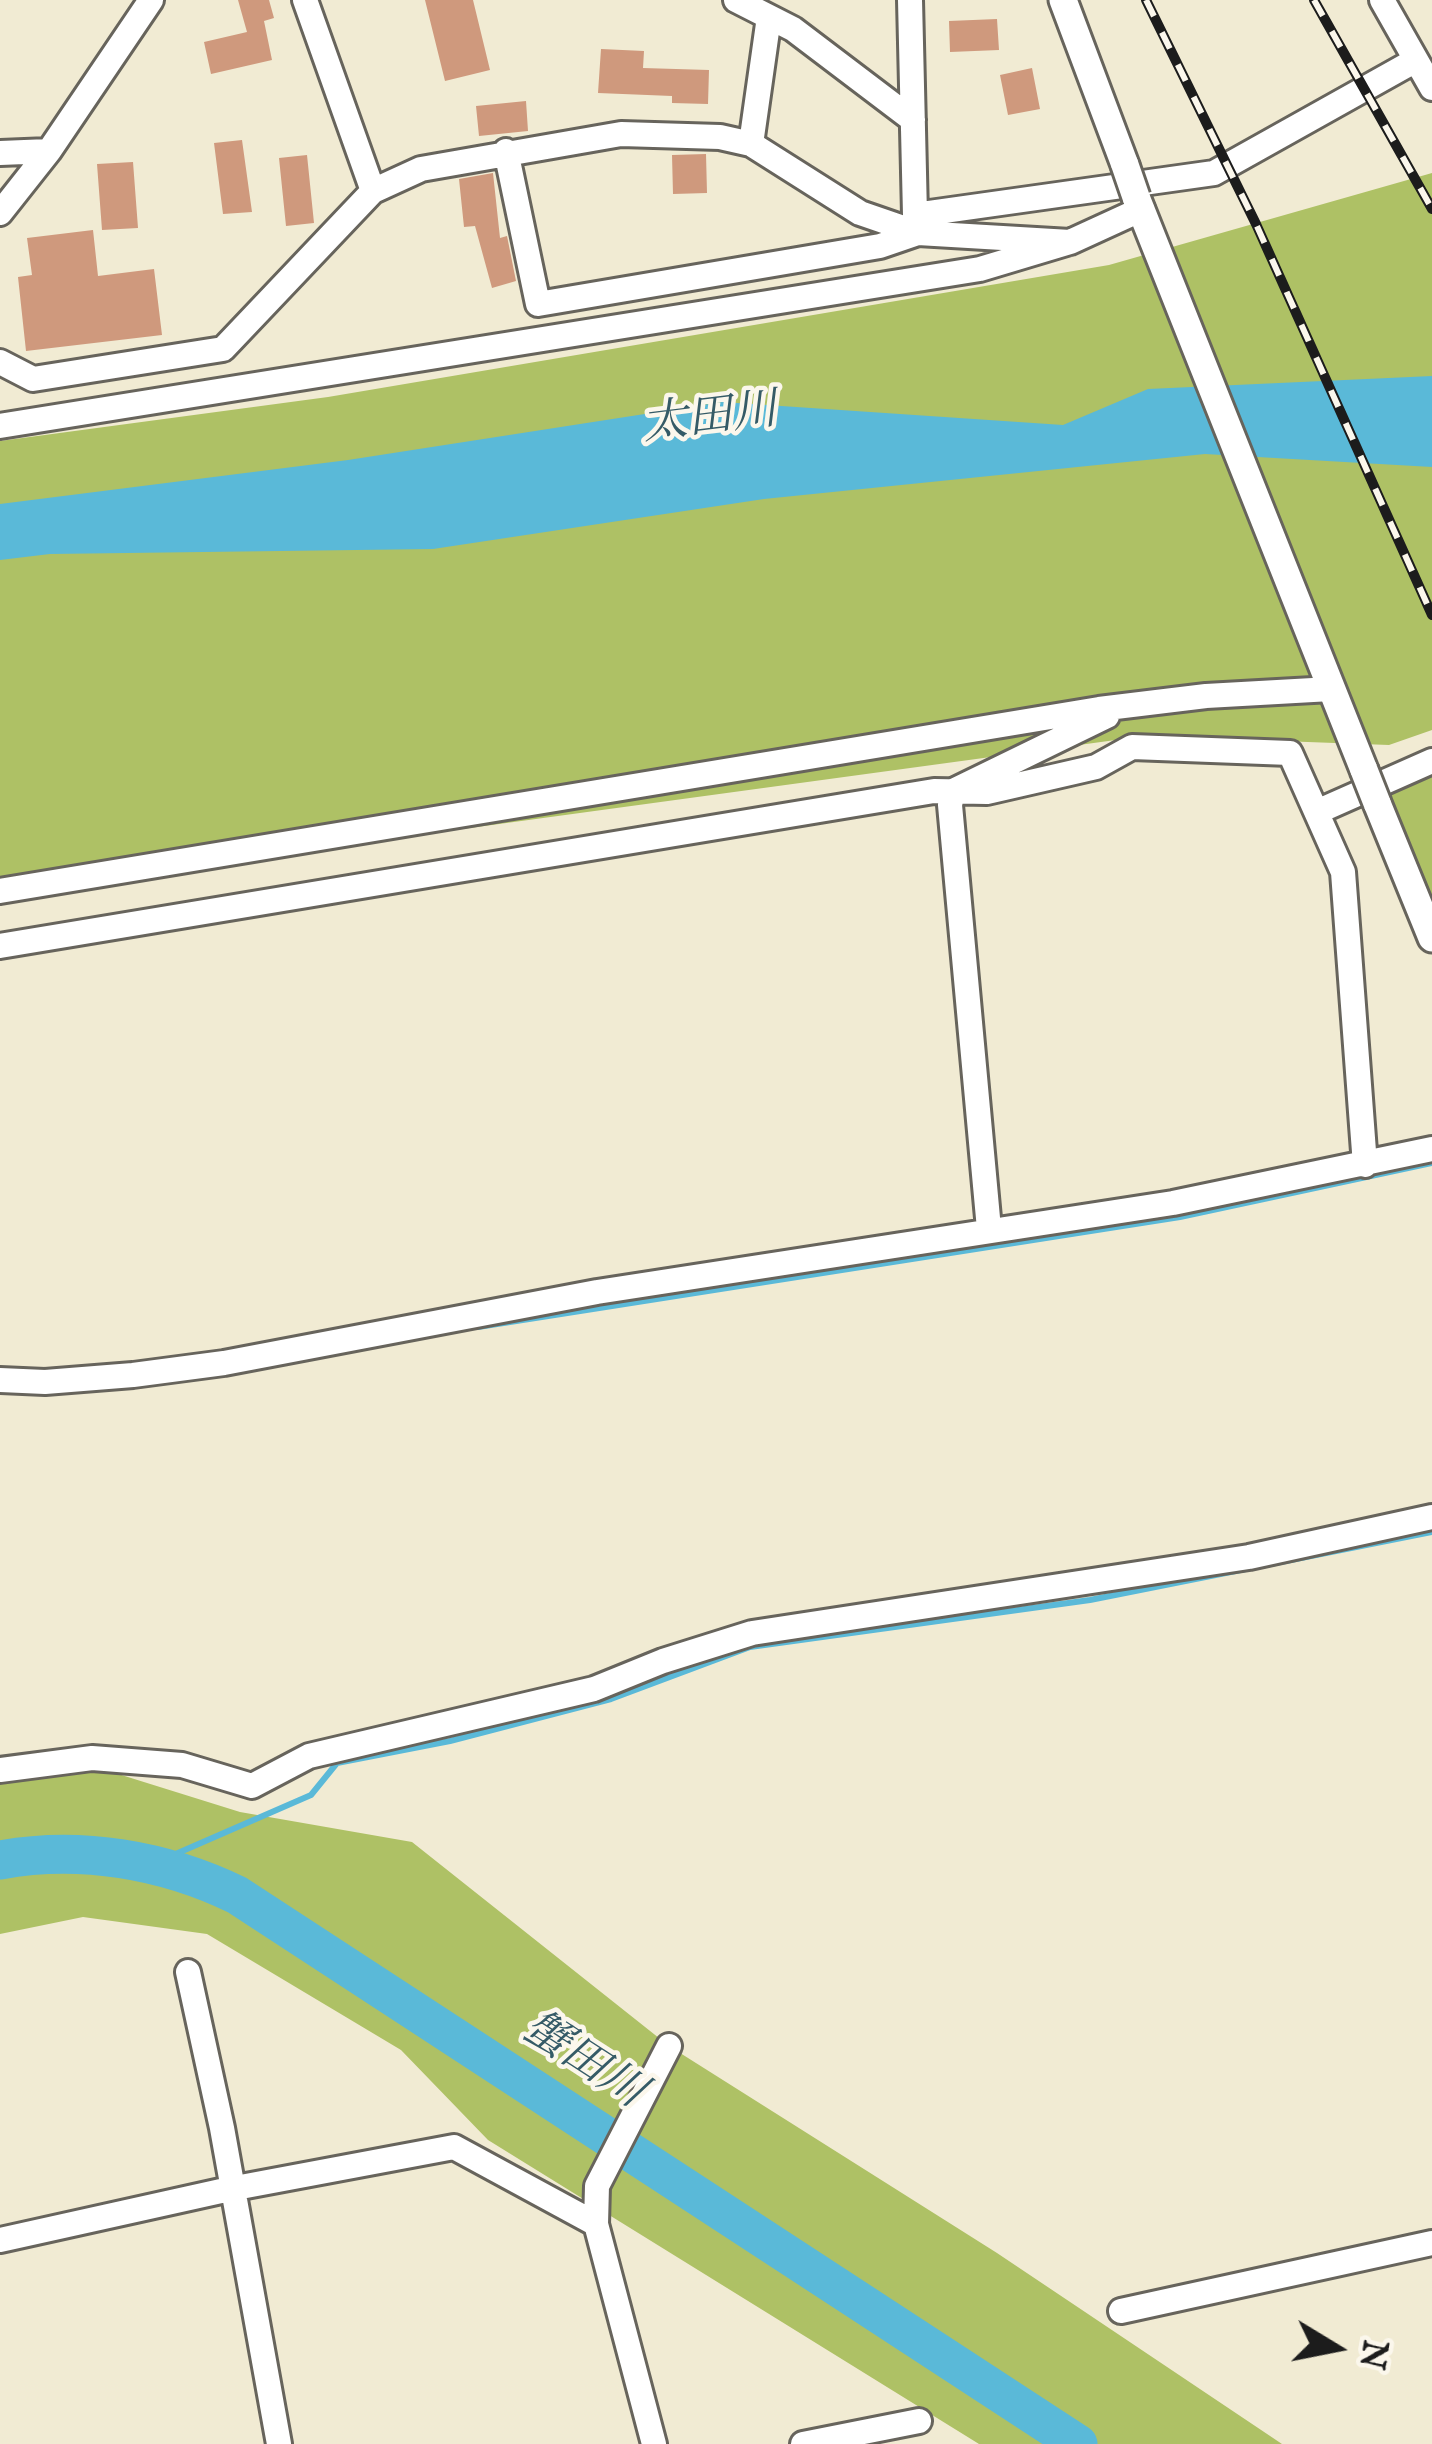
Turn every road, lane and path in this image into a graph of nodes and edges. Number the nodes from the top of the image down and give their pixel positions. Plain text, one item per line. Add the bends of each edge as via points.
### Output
1 (151, 0) edge
2 (305, 0) edge
3 (736, 0) edge
4 (910, 0) edge
5 (1063, 0) edge
6 (1382, 0) edge
7 (769, 17) junction
8 (1416, 60) junction
9 (1432, 88) edge
10 (913, 120) junction
11 (751, 144) junction
12 (49, 151) junction
13 (506, 151) junction
14 (0, 153) edge
15 (373, 191) junction
16 (1139, 203) junction
17 (0, 213) edge
18 (916, 224) junction
19 (1070, 242) junction
20 (0, 362) edge
21 (0, 426) edge
22 (1329, 686) junction
23 (1125, 706) junction
24 (1432, 762) edge
25 (953, 791) junction
26 (1319, 811) junction
27 (0, 891) edge
28 (1432, 938) edge
29 (0, 946) edge
30 (1432, 1149) edge
31 (1365, 1165) junction
32 (989, 1228) junction
33 (0, 1380) edge
34 (1432, 1516) edge
35 (0, 1770) edge
36 (188, 1972) dead end
37 (669, 2046) dead end
38 (230, 2189) junction
39 (596, 2224) junction
40 (0, 2240) edge
41 (1432, 2242) edge
42 (1121, 2312) dead end
43 (919, 2421) dead end
44 (279, 2444) edge
45 (654, 2444) edge
46 (803, 2444) edge

1 - 12 street
2 - 15 street
3 - 7 street
4 - 10 street
5 - 16 street, bridge
6 - 8 street
7 - 10 street
7 - 11 street
8 - 9 street
8 - 18 street via 1214,172
10 - 18 street
11 - 13 street via 621,134
11 - 18 street via 860,213
12 - 14 street
12 - 17 street
13 - 15 street via 421,169
13 - 18 street via 538,304 880,246
15 - 20 street via 223,349 33,379
16 - 19 street
16 - 22 street
18 - 19 street
19 - 21 street via 980,269
22 - 23 street
22 - 28 street, bridge
23 - 25 street
23 - 27 street
24 - 26 street
25 - 26 street via 987,792 1096,767 1132,748 1290,752
25 - 29 street
25 - 32 street
26 - 31 street via 1343,872
30 - 31 street
31 - 32 street
32 - 33 street via 224,1363
34 - 35 street via 1249,1557 752,1633 594,1689 309,1756 252,1786 182,1765 92,1758
36 - 38 street
37 - 39 street via 597,2186
38 - 39 street via 454,2146
38 - 40 street
38 - 44 street
39 - 45 street
41 - 42 street
43 - 46 street

